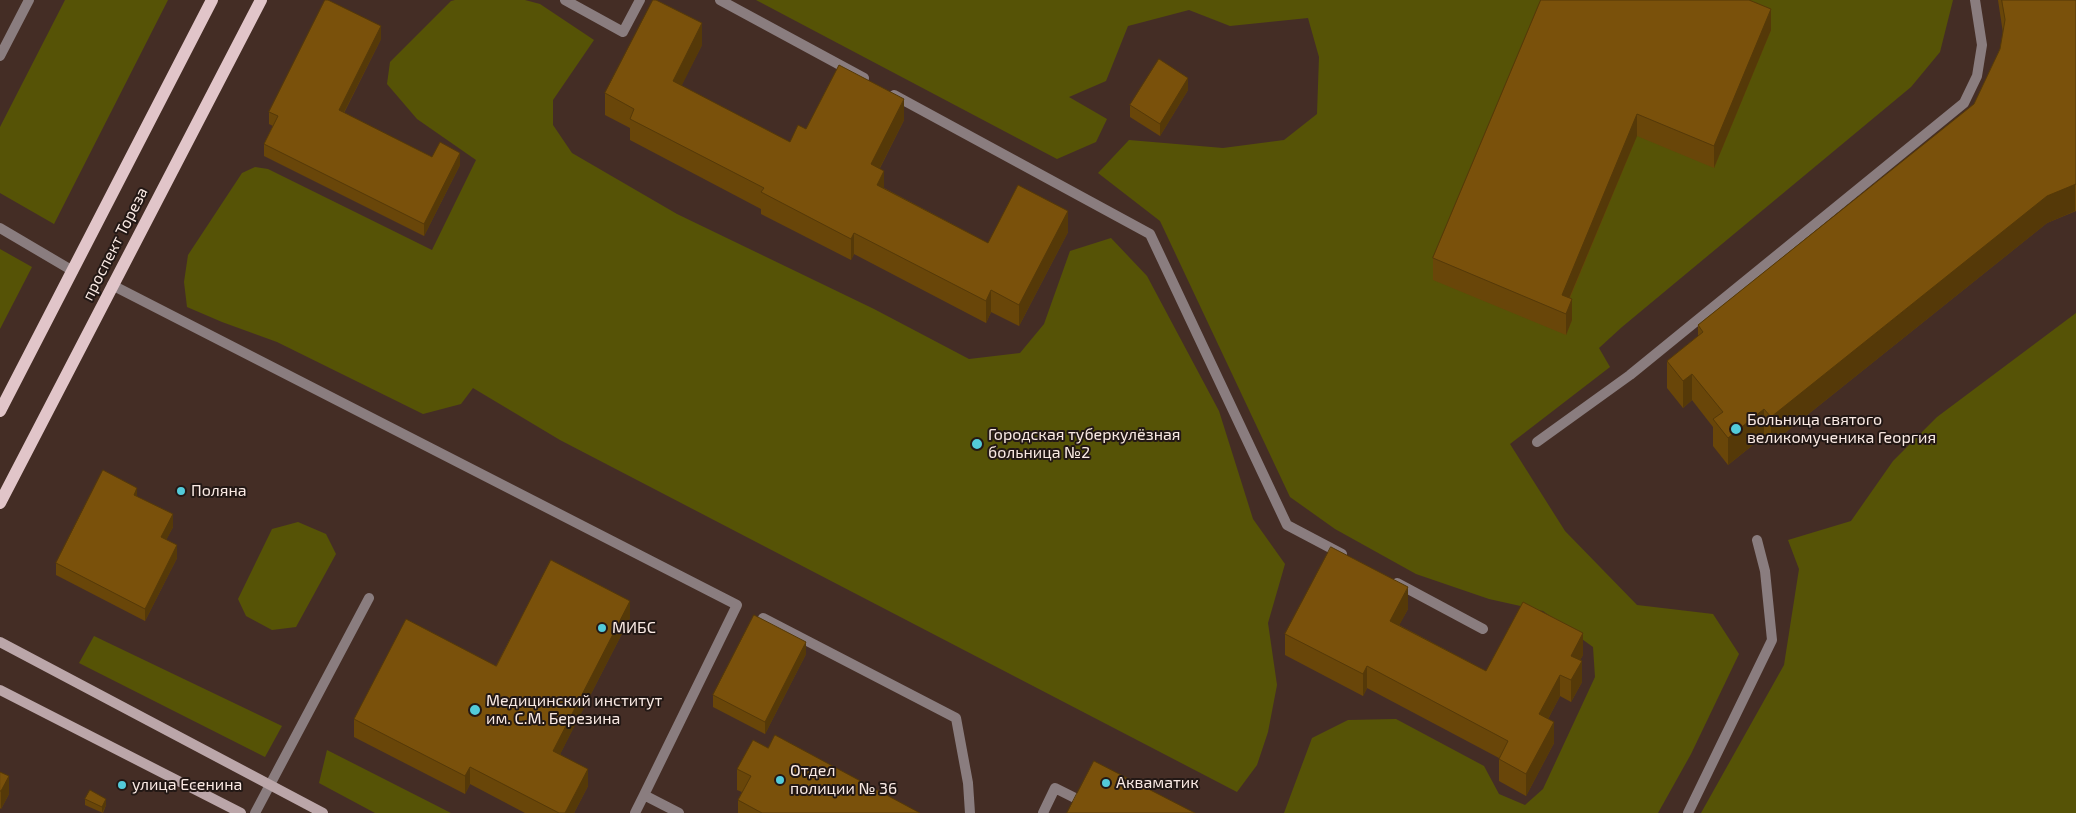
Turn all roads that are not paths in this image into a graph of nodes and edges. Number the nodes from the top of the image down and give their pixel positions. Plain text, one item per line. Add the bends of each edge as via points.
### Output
1 (29, 0) edge
2 (212, 0) edge
3 (261, 0) edge
4 (565, 0) edge
5 (640, 0) edge
6 (720, 0) edge
7 (1975, 0) edge
8 (0, 56) edge
9 (0, 228) edge
10 (73, 271) junction
11 (112, 285) junction
12 (0, 411) edge
13 (1537, 442) dead end
14 (0, 503) edge
15 (1757, 540) dead end
16 (1355, 561) edge
17 (1389, 579) edge
18 (369, 598) dead end
19 (763, 618) edge
20 (1482, 629) dead end
21 (0, 642) edge
22 (0, 690) edge
23 (270, 785) junction
24 (644, 795) junction
25 (1077, 800) edge
26 (240, 813) edge
27 (255, 813) edge
28 (323, 813) edge
29 (635, 813) edge
30 (679, 813) edge
31 (970, 813) edge
32 (1043, 813) edge
33 (1688, 813) edge

1 - 8 lane
2 - 10 main road, проспект Тореза
3 - 11 main road, проспект Тореза
4 - 5 lane via 623,32
6 - 16 lane via 1150,234 1287,526
7 - 13 lane via 1982,45 1977,76 1964,103 1630,376
9 - 10 lane
10 - 12 main road, проспект Тореза
11 - 14 main road, проспект Тореза
11 - 24 lane via 737,605
15 - 33 lane via 1765,571 1772,640
17 - 20 lane
18 - 23 lane
19 - 31 lane via 956,718
21 - 23 street
22 - 26 street
23 - 27 lane
23 - 28 street
24 - 29 lane
24 - 30 lane
25 - 32 lane via 1055,788

